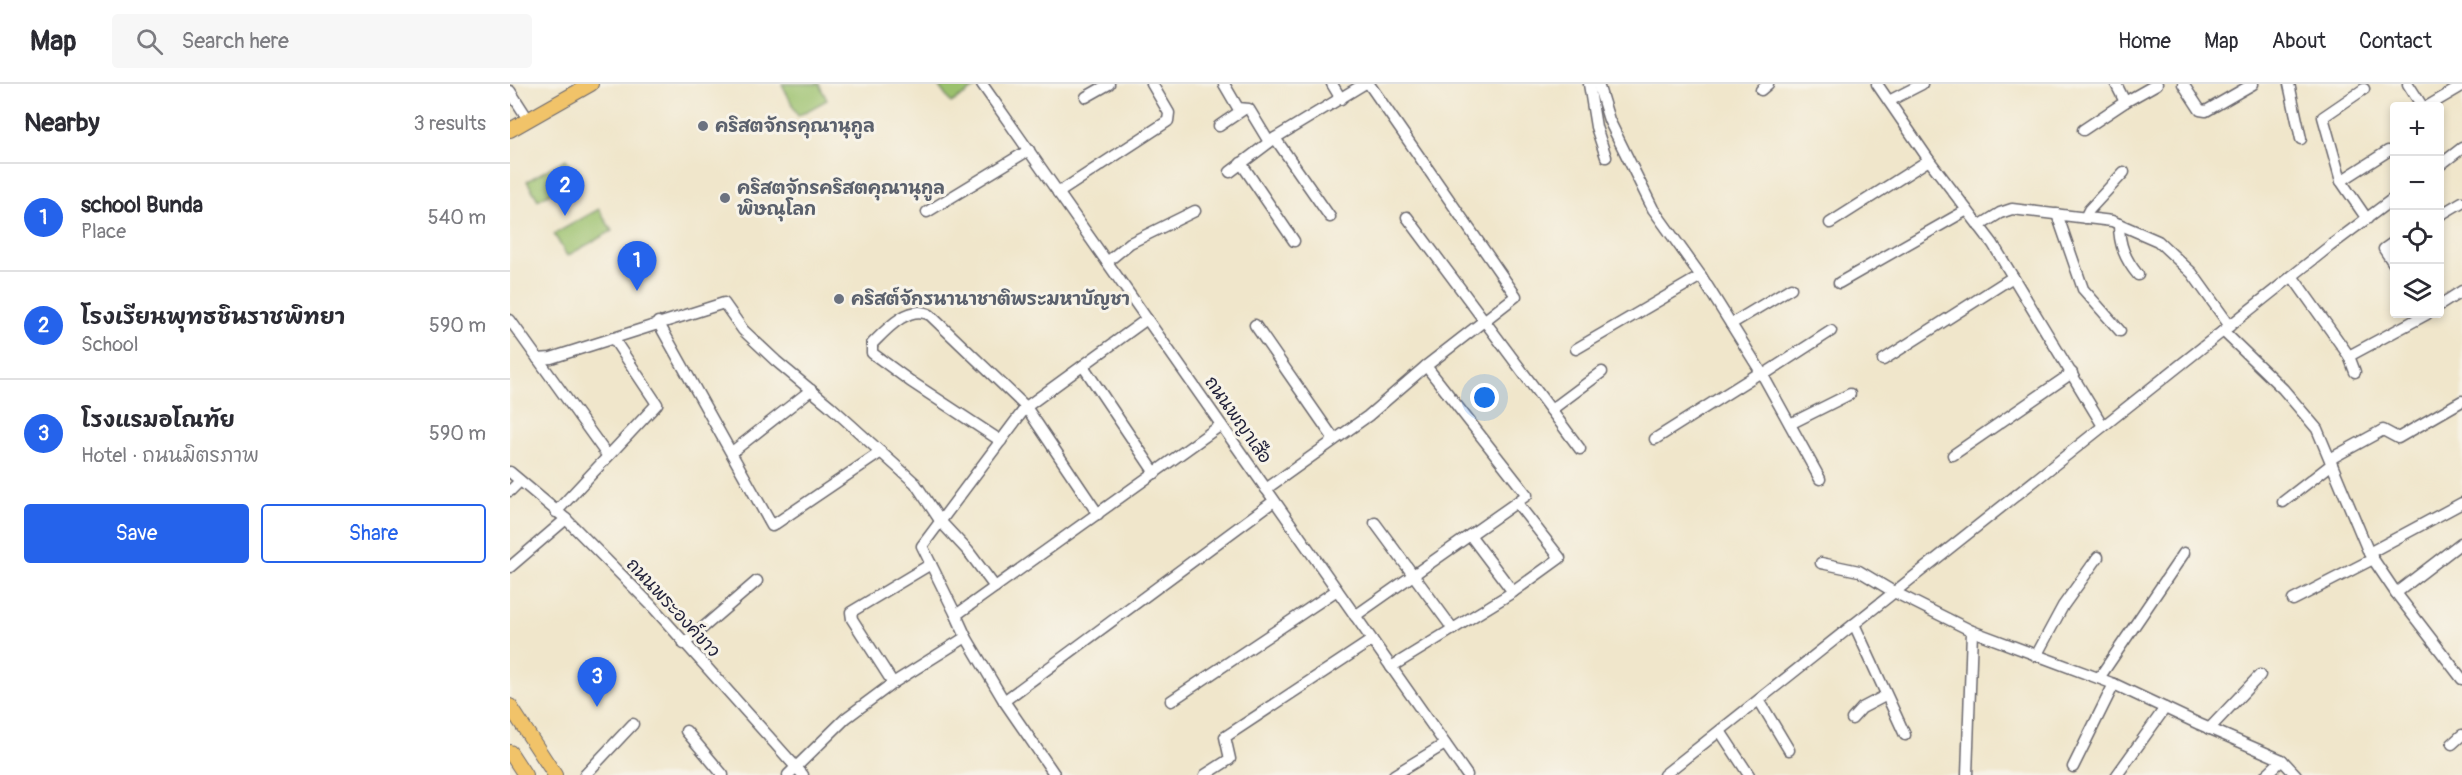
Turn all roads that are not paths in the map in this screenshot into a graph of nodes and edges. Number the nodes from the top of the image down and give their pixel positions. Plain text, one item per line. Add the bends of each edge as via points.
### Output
1 (591, 84) edge
2 (982, 84) edge
3 (1109, 84) edge
4 (1152, 84) edge
5 (1224, 84) edge
6 (1332, 84) edge
7 (1366, 84) edge
8 (1589, 84) edge
9 (1598, 84) edge
10 (1877, 84) edge
11 (1922, 84) edge
12 (2115, 84) edge
13 (2157, 84) edge
14 (2183, 84) edge
15 (2253, 84) edge
16 (2289, 84) edge
17 (2408, 84) edge
18 (2462, 86) edge
19 (2364, 89) dead end
20 (510, 91) edge
21 (1086, 97) dead end
22 (1341, 99) junction
23 (1889, 101) junction
24 (2125, 102) junction
25 (2419, 102) edge
26 (2435, 102) edge
27 (1244, 109) junction
28 (528, 120) junction
29 (1219, 126) dead end
30 (510, 130) edge
31 (2083, 130) dead end
32 (2301, 139) dead end
33 (1272, 140) junction
34 (2462, 148) edge
35 (1029, 150) junction
36 (2388, 151) dead end
37 (1606, 157) dead end
38 (1929, 160) junction
39 (2444, 161) edge
40 (1240, 163) junction
41 (1230, 172) dead end
42 (2124, 172) dead end
43 (2341, 181) junction
44 (1058, 193) junction
45 (2390, 201) edge
46 (2462, 202) edge
47 (1966, 210) junction
48 (927, 212) dead end
49 (1195, 212) dead end
50 (2444, 212) edge
51 (2057, 214) junction
52 (1330, 217) dead end
53 (1407, 217) dead end
54 (2085, 218) junction
55 (2367, 219) junction
56 (1830, 223) dead end
57 (2119, 224) junction
58 (1979, 226) junction
59 (1294, 242) dead end
60 (2390, 245) edge
61 (2390, 258) edge
62 (1107, 262) junction
63 (2138, 275) dead end
64 (1701, 276) junction
65 (2292, 276) junction
66 (2013, 277) junction
67 (1839, 283) dead end
68 (1791, 288) dead end
69 (2462, 291) edge
70 (2444, 302) edge
71 (2420, 318) edge
72 (1147, 319) junction
73 (510, 320) edge
74 (1484, 321) junction
75 (658, 322) junction
76 (1731, 324) junction
77 (1255, 325) dead end
78 (2226, 328) junction
79 (1831, 331) dead end
80 (2120, 331) dead end
81 (613, 338) junction
82 (1576, 349) dead end
83 (2349, 356) junction
84 (538, 359) junction
85 (1883, 360) dead end
86 (1083, 366) junction
87 (1426, 366) junction
88 (1602, 372) dead end
89 (2355, 372) dead end
90 (1762, 373) junction
91 (2072, 373) junction
92 (811, 390) junction
93 (1850, 394) dead end
94 (2462, 401) edge
95 (1026, 407) junction
96 (1551, 410) junction
97 (1790, 424) junction
98 (1221, 425) junction
99 (2103, 426) junction
100 (1334, 439) junction
101 (1655, 439) dead end
102 (1001, 441) junction
103 (1580, 449) dead end
104 (732, 452) junction
105 (881, 452) junction
106 (607, 455) junction
107 (1953, 455) dead end
108 (2331, 462) junction
109 (510, 472) edge
110 (1155, 473) junction
111 (1820, 479) dead end
112 (520, 481) junction
113 (1266, 489) junction
114 (510, 491) edge
115 (1274, 501) junction
116 (2283, 502) dead end
117 (2462, 502) edge
118 (1516, 503) junction
119 (1098, 514) junction
120 (561, 515) junction
121 (941, 522) junction
122 (1375, 523) dead end
123 (1470, 535) junction
124 (2461, 543) edge
125 (2184, 553) dead end
126 (2371, 556) junction
127 (2098, 557) dead end
128 (1821, 563) dead end
129 (931, 564) junction
130 (510, 567) edge
131 (1413, 575) junction
132 (757, 581) dead end
133 (995, 587) junction
134 (1337, 590) junction
135 (1513, 592) junction
136 (1894, 592) junction
137 (2396, 593) junction
138 (2293, 600) dead end
139 (956, 615) junction
140 (1355, 616) junction
141 (1854, 624) junction
142 (1453, 629) junction
143 (1972, 631) junction
144 (966, 637) junction
145 (1372, 640) junction
146 (684, 644) junction
147 (2036, 656) junction
148 (1391, 667) junction
149 (2260, 675) dead end
150 (2099, 678) junction
151 (2462, 679) edge
152 (893, 683) junction
153 (2115, 684) junction
154 (1885, 696) junction
155 (1759, 700) junction
156 (1004, 701) junction
157 (1171, 701) dead end
158 (510, 706) edge
159 (2165, 708) junction
160 (1852, 719) dead end
161 (633, 724) dead end
162 (2209, 729) junction
163 (686, 731) dead end
164 (1720, 731) junction
165 (1905, 735) dead end
166 (2462, 735) edge
167 (1445, 744) junction
168 (2452, 744) dead end
169 (1789, 750) dead end
170 (510, 752) edge
171 (2282, 760) junction
172 (2073, 766) dead end
173 (1678, 771) edge
174 (796, 772) edge
175 (525, 775) edge
176 (555, 775) edge
177 (585, 775) edge
178 (723, 775) edge
179 (1055, 775) edge
180 (1205, 775) edge
181 (1394, 775) edge
182 (1467, 775) edge
183 (1664, 775) edge
184 (1749, 775) edge
185 (1967, 775) edge
186 (2116, 775) edge
187 (2266, 775) edge
188 (2296, 775) edge

1 - 28 main road
2 - 35 street, ถนนพญาเสือ
3 - 21 street
4 - 44 street via 1169,113 1168,122
5 - 27 street via 1238,108
6 - 22 street
7 - 22 street
7 - 74 street via 1516,296
8 - 37 street
9 - 64 street via 1609,120 1653,209
10 - 23 street
11 - 23 street
12 - 24 street
13 - 24 street
14 - 15 street via 2200,110 2206,111
16 - 32 street
17 - 25 street
18 - 26 street
19 - 43 street via 2323,117
20 - 28 street
22 - 33 street
23 - 38 street
24 - 31 street
27 - 29 street
27 - 33 street via 1249,109
28 - 30 main road
33 - 40 street
33 - 52 street
34 - 39 street
35 - 44 street, ถนนพญาเสือ
35 - 48 street
36 - 43 street
38 - 47 street
38 - 56 street
40 - 41 street
40 - 59 street
42 - 54 street
43 - 55 street
44 - 62 street, ถนนพญาเสือ
45 - 55 street
46 - 50 street
47 - 58 street
47 - 67 street
49 - 62 street via 1130,243
51 - 54 street
51 - 58 street via 2012,209
51 - 80 street via 2083,289
53 - 74 street
54 - 57 street
55 - 65 street
57 - 63 street via 2121,246
57 - 78 street via 2158,241 2192,273
58 - 66 street
60 - 61 street via 2384,249
62 - 72 street, ถนนพญาเสือ
64 - 76 street
64 - 82 street
65 - 78 street
65 - 83 street
66 - 85 street
66 - 91 street
68 - 76 street
69 - 70 street
71 - 83 street
72 - 86 street
72 - 98 street, ถนนพญาเสือ
73 - 84 street
74 - 87 street
74 - 96 street
75 - 81 street
75 - 92 street via 724,303 743,330
75 - 104 street
76 - 90 street
77 - 100 street
78 - 99 street
78 - 108 street via 2317,429
79 - 90 street
81 - 84 street
81 - 106 street via 657,404
83 - 89 street
84 - 106 street
86 - 95 street
86 - 110 street
87 - 100 street via 1368,416
87 - 118 street via 1527,495
88 - 96 street
90 - 97 street
90 - 101 street
91 - 99 street
91 - 107 street
92 - 104 street
92 - 105 street
93 - 97 street
94 - 108 street via 2398,438 2383,430
95 - 102 street
95 - 102 street via 925,312 902,317 872,344 872,353
95 - 119 street
96 - 103 street
97 - 111 street
98 - 110 street
98 - 113 street, ถนนพญาเสือ
99 - 136 street
100 - 113 street
102 - 121 street
104 - 105 street via 772,526
105 - 121 street via 915,483
106 - 120 street
108 - 116 street
108 - 126 street
109 - 112 street, ถนนพระองค์ขาว
110 - 119 street
112 - 114 street
112 - 120 street, ถนนพระองค์ขาว
113 - 115 street, ถนนพญาเสือ
115 - 134 street, ถนนพญาเสือ
115 - 156 street
117 - 126 street
118 - 123 street
118 - 135 street via 1560,558
119 - 133 street
120 - 130 street
120 - 146 street, ถนนพระองค์ขาว via 651,605
121 - 129 street via 922,546
121 - 133 street
122 - 131 street
123 - 131 street
123 - 135 street
124 - 137 street
125 - 150 street
126 - 137 street
126 - 138 street
127 - 147 street via 2063,606
128 - 136 street via 1859,572
129 - 139 street
129 - 152 street via 851,612
131 - 140 street
131 - 142 street
132 - 146 street
133 - 139 street
134 - 140 street, ถนนพญาเสือ
134 - 157 street
135 - 142 street
136 - 141 street
136 - 143 street
137 - 151 street
139 - 144 street
140 - 145 street, ถนนพญาเสือ
141 - 154 street
141 - 155 street
142 - 148 street
143 - 147 street
143 - 185 street
144 - 152 street
144 - 156 street
145 - 148 street, ถนนพญาเสือ
145 - 180 street via 1225,737 1230,759
146 - 174 street, ถนนพระองค์ขาว
147 - 150 street
148 - 167 street, ถนนพญาเสือ
149 - 162 street
150 - 153 street
152 - 174 street via 846,717
153 - 159 street
153 - 172 street
154 - 160 street via 1862,708
154 - 165 street
155 - 164 street
155 - 169 street
156 - 179 street
158 - 176 main road
159 - 162 street
159 - 186 street
161 - 177 street
162 - 171 street
163 - 178 street
164 - 173 street
164 - 184 street
166 - 168 street
167 - 181 street
167 - 182 street, ถนนพญาเสือ
170 - 175 main road
171 - 187 street
171 - 188 street
173 - 183 street

